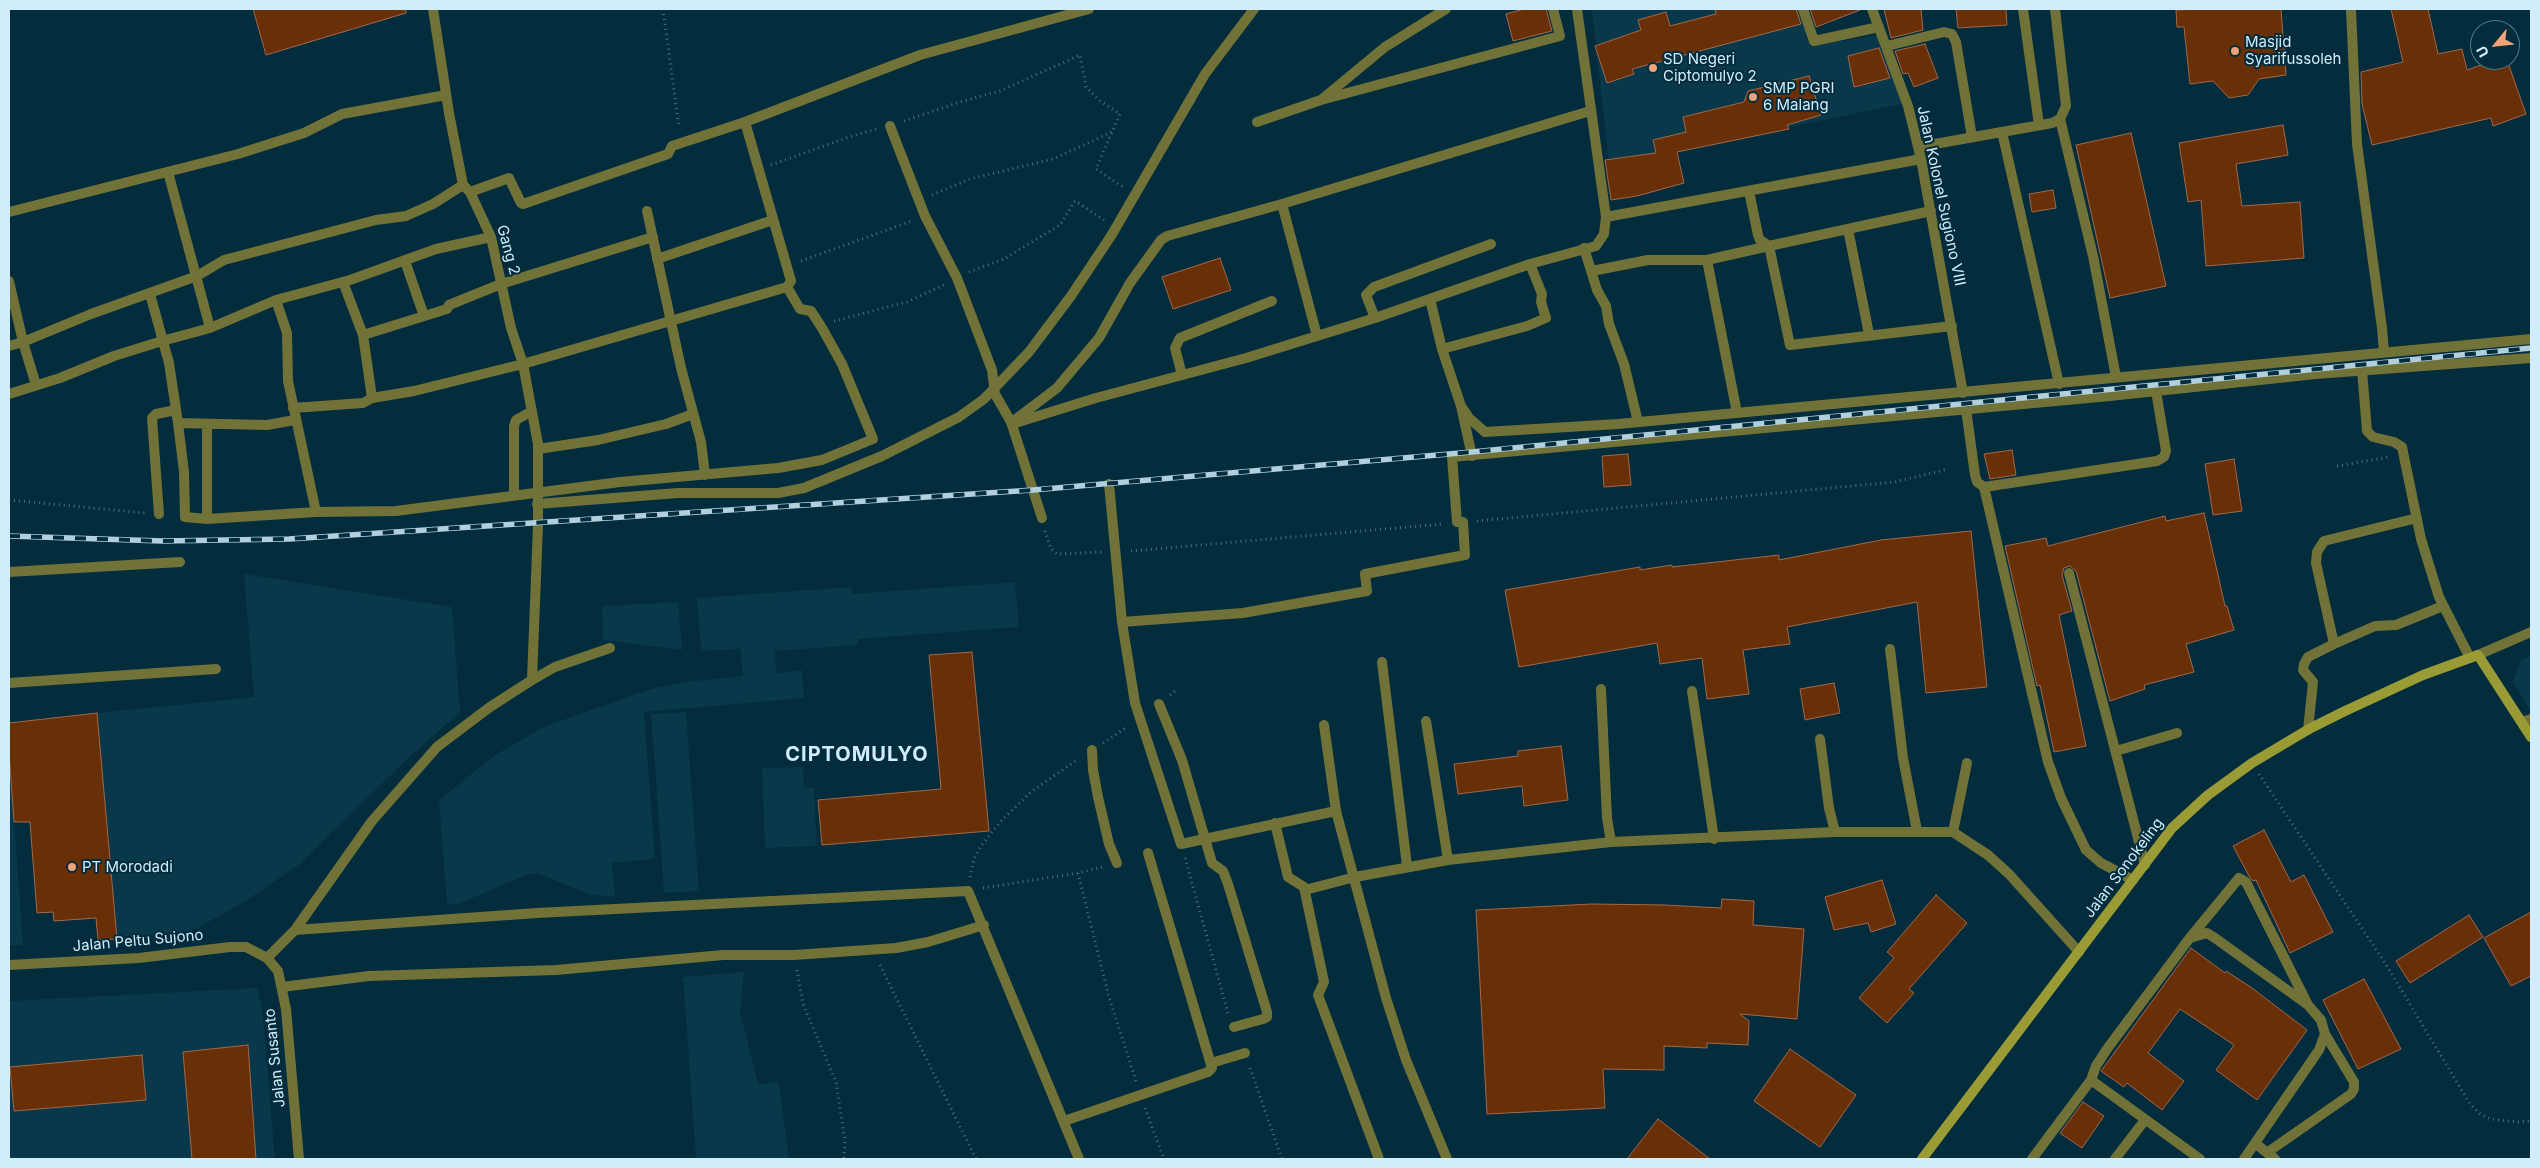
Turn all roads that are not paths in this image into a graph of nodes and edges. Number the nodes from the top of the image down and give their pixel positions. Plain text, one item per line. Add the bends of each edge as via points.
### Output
1 (433, 9) edge
2 (1089, 9) edge
3 (1254, 9) edge
4 (1446, 9) edge
5 (1553, 9) edge
6 (1577, 9) edge
7 (1802, 9) edge
8 (1872, 9) edge
9 (2023, 9) edge
10 (2055, 9) edge
11 (2351, 9) edge
12 (1879, 27) junction
13 (1886, 46) junction
14 (446, 95) junction
15 (1321, 100) junction
16 (1590, 111) junction
17 (2060, 119) junction
18 (745, 122) junction
19 (1257, 122) dead end
20 (2039, 125) junction
21 (890, 126) road end
22 (2002, 132) junction
23 (1972, 137) junction
24 (1918, 147) junction
25 (1921, 159) junction
26 (168, 172) junction
27 (467, 188) junction
28 (1749, 191) junction
29 (1282, 204) junction
30 (647, 211) dead end
31 (1931, 211) junction
32 (9, 212) edge
33 (1606, 217) junction
34 (773, 220) junction
35 (1848, 229) junction
36 (491, 237) junction
37 (653, 237) junction
38 (1491, 244) dead end
39 (1769, 246) junction
40 (1584, 248) junction
41 (657, 259) junction
42 (1707, 260) junction
43 (404, 261) junction
44 (1530, 264) junction
45 (1592, 271) junction
46 (197, 276) junction
47 (9, 282) edge
48 (343, 282) junction
49 (501, 284) junction
50 (787, 287) junction
51 (150, 294) junction
52 (1430, 299) junction
53 (276, 300) junction
54 (1272, 301) dead end
55 (424, 316) junction
56 (1375, 318) junction
57 (671, 322) junction
58 (1952, 326) junction
59 (210, 328) junction
60 (1869, 334) junction
61 (363, 335) junction
62 (1317, 336) junction
63 (2531, 339) edge
64 (162, 340) junction
65 (24, 342) junction
66 (9, 346) edge
67 (1442, 349) junction
68 (2384, 352) junction
69 (2531, 358) edge
70 (523, 364) junction
71 (2362, 370) junction
72 (1182, 375) junction
73 (2116, 377) junction
74 (2059, 384) junction
75 (36, 385) junction
76 (994, 389) junction
77 (2156, 391) junction
78 (9, 394) edge
79 (1963, 394) junction
80 (372, 398) junction
81 (1461, 406) junction
82 (293, 408) junction
83 (176, 410) junction
84 (1966, 410) junction
85 (532, 411) junction
86 (1737, 413) junction
87 (693, 414) junction
88 (295, 420) junction
89 (1638, 422) junction
90 (178, 423) junction
91 (1012, 423) junction
92 (207, 424) junction
93 (538, 449) junction
94 (1472, 456) junction
95 (705, 475) junction
96 (1109, 484) dead end
97 (1984, 487) junction
98 (537, 493) junction
99 (514, 495) junction
100 (537, 504) junction
101 (316, 512) junction
102 (159, 514) road end
103 (1042, 518) road end
104 (2417, 518) junction
105 (207, 519) junction
106 (180, 562) dead end
107 (9, 572) edge
108 (2069, 573) dead end
109 (2443, 606) junction
110 (1122, 622) junction
111 (2531, 632) edge
112 (2334, 644) junction
113 (610, 648) dead end
114 (1890, 649) dead end
115 (2474, 657) junction
116 (1382, 662) dead end
117 (216, 669) dead end
118 (532, 680) junction
119 (9, 683) edge
120 (1601, 690) dead end
121 (1692, 691) dead end
122 (1158, 704) road end
123 (2527, 721) edge
124 (1426, 722) dead end
125 (1324, 725) dead end
126 (2308, 730) junction
127 (2177, 733) dead end
128 (2531, 737) edge
129 (1820, 739) dead end
130 (1092, 750) road end
131 (2116, 751) junction
132 (1967, 763) dead end
133 (1336, 811) junction
134 (1275, 823) junction
135 (1917, 831) junction
136 (1835, 832) junction
137 (1953, 832) junction
138 (1204, 839) junction
139 (1714, 839) junction
140 (1611, 842) junction
141 (1148, 853) dead end
142 (1448, 860) junction
143 (1117, 862) road end
144 (2144, 865) junction
145 (1407, 866) junction
146 (1355, 878) junction
147 (2133, 880) junction
148 (1305, 890) junction
149 (984, 925) junction
150 (295, 930) junction
151 (2190, 939) junction
152 (2079, 952) junction
153 (266, 958) junction
154 (9, 965) edge
155 (282, 988) junction
156 (2308, 1005) junction
157 (1234, 1027) road end
158 (2325, 1034) junction
159 (1245, 1053) road end
160 (1211, 1063) junction
161 (2091, 1080) junction
162 (2146, 1120) junction
163 (1064, 1121) junction
164 (2256, 1144) junction
165 (2271, 1155) edge
166 (299, 1159) edge
167 (1079, 1159) edge
168 (1379, 1159) edge
169 (1447, 1159) edge
170 (1922, 1159) edge
171 (2032, 1159) edge
172 (2115, 1159) edge
173 (2200, 1159) edge
174 (2244, 1159) edge

1 - 14 street, Gang 2
2 - 18 street via 920,54
3 - 76 street via 1205,74 1116,228 1071,296 1029,352
4 - 15 street via 1385,47
5 - 15 street via 1560,36
6 - 16 street
7 - 12 street via 1814,41
8 - 12 street, Jalan Kolonel Sugiono VIII
9 - 20 street
10 - 17 street via 2066,106
11 - 68 street via 2357,144
12 - 13 street, Jalan Kolonel Sugiono VIII
13 - 23 street via 1944,32 1952,34
13 - 24 street, Jalan Kolonel Sugiono VIII via 1908,106
14 - 26 street via 342,114 304,133
14 - 27 street, Gang 2
15 - 19 street
16 - 29 street
16 - 33 street
17 - 20 street
17 - 73 street
18 - 27 street via 672,146 668,154 523,204 509,178
18 - 34 street
20 - 22 street
21 - 76 street via 925,216 957,278 992,370
22 - 23 street
22 - 74 street
23 - 24 street
24 - 25 street, Jalan Kolonel Sugiono VIII
25 - 28 street
25 - 31 street, Jalan Kolonel Sugiono VIII
26 - 32 street
26 - 46 street
27 - 36 street, Gang 2
27 - 46 street via 406,216 376,220 224,260
28 - 33 street
28 - 39 street via 1760,240
29 - 62 street
29 - 91 street via 1161,240 1130,283 1099,338 1057,388
30 - 37 street
31 - 35 street
31 - 58 street, Jalan Kolonel Sugiono VIII
33 - 40 street via 1606,227 1596,246
34 - 41 street
34 - 50 street via 790,280
35 - 39 street
35 - 60 street
36 - 43 street via 436,249
36 - 49 street, Gang 2
37 - 41 street
37 - 49 street
38 - 56 street via 1374,287 1366,295
39 - 42 street
39 - 60 street via 1790,346
40 - 44 street
40 - 45 street
41 - 57 street
42 - 45 street via 1648,260
42 - 86 street
43 - 48 street
43 - 55 street
44 - 52 street
44 - 67 street via 1542,294 1546,318
45 - 89 street via 1624,364
46 - 51 street
46 - 59 street
47 - 65 street
48 - 53 street
48 - 61 street
49 - 55 street
49 - 70 street, Gang 2
50 - 57 street
50 - 95 street via 800,309 811,311 822,328 842,364 873,439 822,460
51 - 64 street
51 - 65 street
52 - 56 street
52 - 67 street
53 - 59 street
53 - 82 street via 287,333 288,381
54 - 72 street via 1180,338 1175,348
55 - 61 street
56 - 62 street
57 - 70 street
57 - 87 street
58 - 60 street
58 - 79 street, Jalan Kolonel Sugiono VIII
59 - 64 street
61 - 80 street
62 - 72 street
63 - 68 street
64 - 75 street
64 - 83 street
65 - 66 street
65 - 75 street
67 - 81 street
68 - 73 street
69 - 71 street
70 - 80 street
70 - 85 street, Gang 2
71 - 77 street
71 - 104 street via 2369,435 2399,444
72 - 91 street
73 - 74 street
74 - 79 street
75 - 78 street
76 - 91 street
76 - 100 street via 959,417 882,456 804,488 778,493 678,494
77 - 84 street
77 - 97 street via 2166,451 2164,457 2157,461
79 - 86 street
80 - 82 street via 363,403
81 - 89 street via 1485,432
81 - 94 street
82 - 88 street
83 - 90 street
83 - 102 street via 156,414 152,418
84 - 94 street
84 - 97 street via 1975,475 1977,482
85 - 93 street, Gang 2
85 - 99 street via 516,420 514,426
86 - 89 street
87 - 93 street via 666,424 598,440
87 - 95 street
88 - 92 street via 267,425
88 - 101 street
90 - 92 street
90 - 105 street via 185,517
91 - 103 street
92 - 105 street
93 - 98 street, Gang 2
94 - 110 street via 1452,458 1465,555 1366,574 1367,590 1243,613
95 - 98 street
96 - 110 street
97 - 147 street via 2048,762 2061,798 2086,850 2101,863
98 - 99 street
98 - 100 street, Gang 2
99 - 101 street via 396,511
100 - 118 street, Gang 2
101 - 105 street
104 - 109 street
104 - 112 street via 2324,541 2317,552 2316,563
106 - 107 street
108 - 131 street
109 - 112 street via 2396,625 2375,626
109 - 115 street
110 - 138 street via 1139,719 1181,844
111 - 115 street
112 - 126 street via 2308,657 2304,664 2303,670 2312,682
113 - 118 street via 556,667
114 - 135 street via 1903,758
115 - 123 street
115 - 126 street, Jalan Sonokeling via 2423,675
116 - 145 street
117 - 119 street
118 - 150 street via 452,734 422,762 372,821
120 - 140 street
121 - 139 street
122 - 138 street via 1182,760
123 - 128 street
124 - 142 street
125 - 133 street
126 - 144 street, Jalan Sonokeling via 2252,763 2208,795 2172,828
127 - 131 street
129 - 136 street
130 - 143 street via 1098,797 1109,844
131 - 144 street
132 - 137 street
133 - 134 street
133 - 146 street
134 - 138 street
134 - 148 street via 1288,877 1304,886
135 - 136 street
135 - 137 street
136 - 139 street
137 - 152 street via 1988,855 2009,874
138 - 157 street via 1212,863 1223,871 1267,1012 1263,1019
139 - 140 street
140 - 142 street
141 - 160 street
142 - 145 street
144 - 147 street, Jalan Sonokeling
145 - 146 street
146 - 148 street
146 - 169 street via 1386,998 1406,1060
147 - 152 street, Jalan Sonokeling
148 - 168 street via 1324,982 1318,996
149 - 150 street via 968,891 537,913
149 - 155 street via 928,942 868,950 723,955 556,970 369,976
149 - 163 street
150 - 153 street
151 - 156 street via 2207,933 2216,938
151 - 156 street via 2236,880 2242,878
151 - 161 street via 2099,1061
152 - 170 street, Jalan Sonokeling
153 - 154 street, Jalan Peltu Sujono via 246,947 230,947 139,958
153 - 155 street, Jalan Susanto via 278,971
155 - 166 street, Jalan Susanto
156 - 158 street via 2321,1020
158 - 164 street via 2319,1050
158 - 165 street via 2354,1082 2354,1089
159 - 160 street
160 - 163 street via 1212,1068 1208,1072
161 - 162 street
161 - 171 street
162 - 172 street
162 - 173 street
163 - 167 street
164 - 165 street
164 - 174 street

